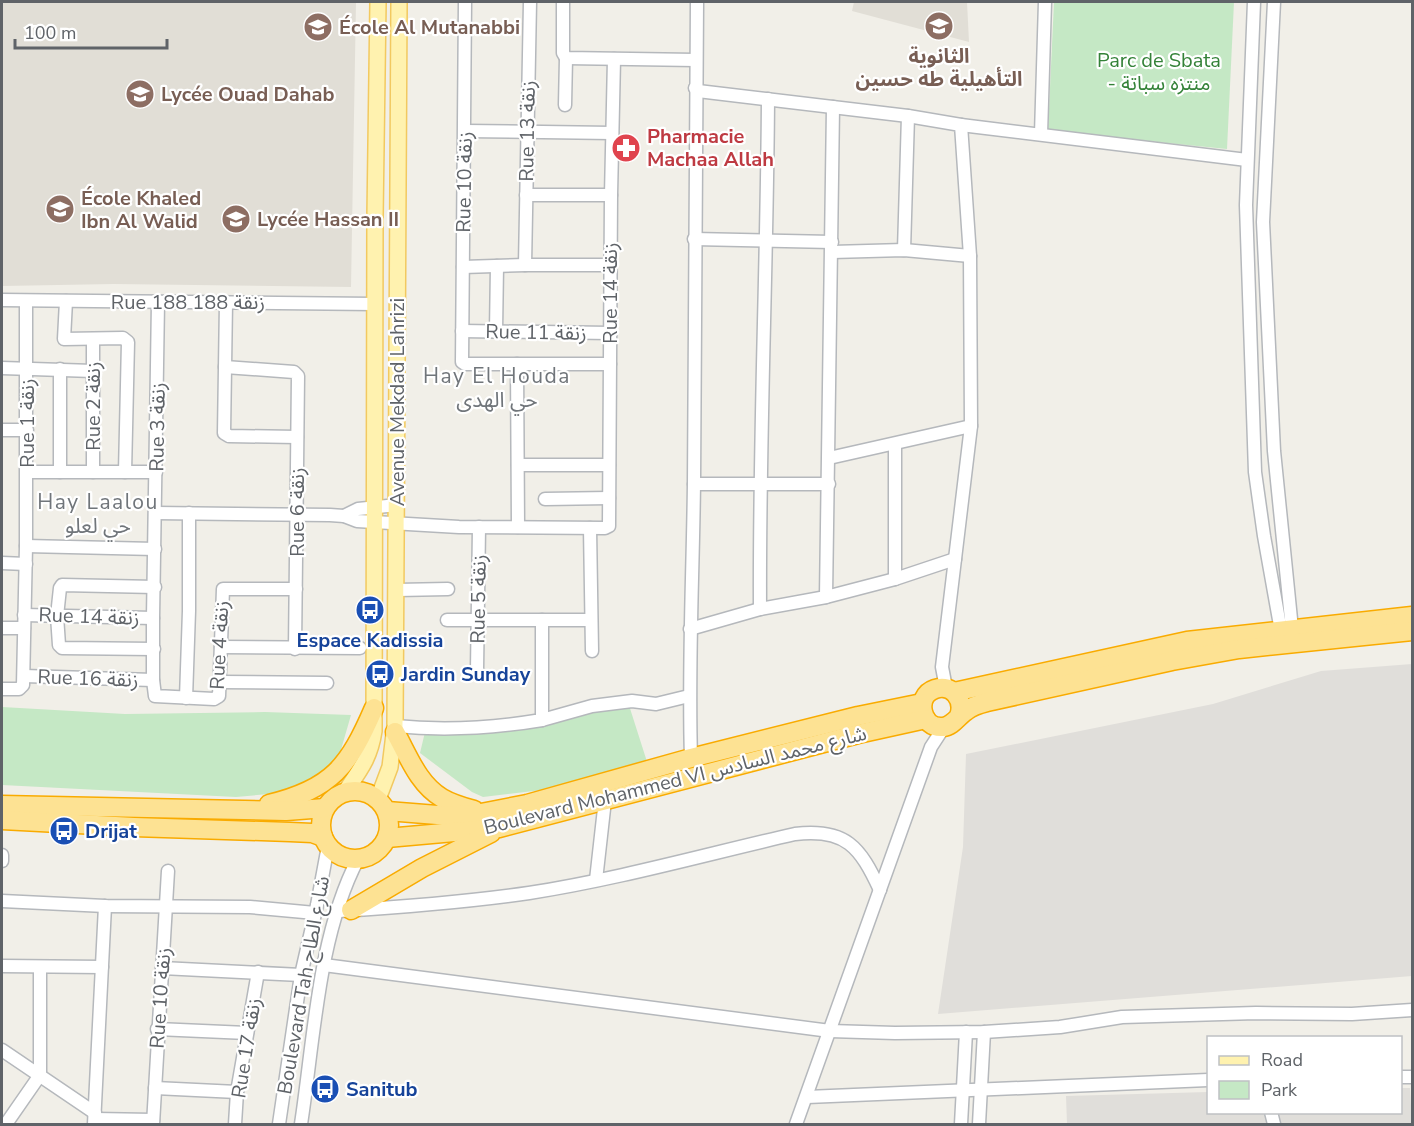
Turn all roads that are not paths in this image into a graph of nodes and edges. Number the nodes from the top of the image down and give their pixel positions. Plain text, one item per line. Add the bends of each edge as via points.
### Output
1 (378, 2) edge
2 (399, 2) edge
3 (465, 2) edge
4 (530, 2) edge
5 (563, 2) edge
6 (697, 2) edge
7 (1045, 2) edge
8 (1254, 2) edge
9 (1274, 2) edge
10 (566, 58) junction
11 (614, 59) junction
12 (696, 60) junction
13 (695, 88) junction
14 (768, 99) junction
15 (565, 105) dead end
16 (833, 107) junction
17 (908, 116) junction
18 (961, 124) junction
19 (465, 131) junction
20 (527, 132) junction
21 (612, 133) junction
22 (1041, 134) junction
23 (1247, 160) junction
24 (525, 195) junction
25 (611, 195) junction
26 (694, 239) junction
27 (768, 241) junction
28 (832, 247) junction
29 (904, 250) junction
30 (970, 256) junction
31 (525, 262) junction
32 (610, 265) junction
33 (497, 266) junction
34 (463, 267) junction
35 (2, 300) edge
36 (26, 301) junction
37 (66, 301) junction
38 (158, 302) junction
39 (226, 302) junction
40 (375, 304) junction
41 (462, 331) junction
42 (496, 331) junction
43 (610, 333) junction
44 (93, 340) junction
45 (517, 364) junction
46 (610, 364) junction
47 (225, 367) junction
48 (2, 368) edge
49 (28, 369) junction
50 (60, 369) junction
51 (93, 371) junction
52 (971, 426) junction
53 (2, 430) edge
54 (27, 430) junction
55 (297, 437) junction
56 (895, 444) junction
57 (829, 458) junction
58 (518, 465) junction
59 (609, 465) junction
60 (27, 472) junction
61 (60, 472) junction
62 (93, 472) junction
63 (125, 472) junction
64 (156, 472) junction
65 (694, 484) junction
66 (759, 484) junction
67 (829, 484) junction
68 (545, 498) dead end
69 (609, 498) junction
70 (397, 505) junction
71 (156, 513) junction
72 (189, 513) junction
73 (297, 514) junction
74 (375, 515) junction
75 (396, 524) junction
76 (480, 527) junction
77 (518, 527) junction
78 (590, 528) junction
79 (27, 546) junction
80 (155, 549) junction
81 (955, 559) junction
82 (2, 563) edge
83 (26, 564) junction
84 (895, 579) junction
85 (155, 587) junction
86 (296, 589) junction
87 (448, 589) dead end
88 (397, 590) junction
89 (826, 597) junction
90 (760, 609) junction
91 (24, 615) junction
92 (57, 616) junction
93 (1413, 616) edge
94 (153, 618) junction
95 (447, 620) dead end
96 (478, 620) junction
97 (542, 620) junction
98 (591, 620) junction
99 (2, 628) edge
100 (24, 628) junction
101 (690, 629) junction
102 (1287, 630) junction
103 (1413, 631) edge
104 (221, 646) junction
105 (360, 648) dead end
106 (154, 649) junction
107 (295, 649) junction
108 (592, 651) dead end
109 (477, 670) dead end
110 (153, 680) junction
111 (23, 682) junction
112 (221, 682) junction
113 (327, 683) dead end
114 (2, 689) edge
115 (689, 696) junction
116 (186, 698) junction
117 (937, 706) junction
118 (374, 708) junction
119 (542, 720) junction
120 (395, 729) junction
121 (691, 758) junction
122 (345, 792) junction
123 (604, 800) junction
124 (382, 805) junction
125 (325, 808) junction
126 (247, 809) junction
127 (481, 813) junction
128 (3, 817) edge
129 (500, 828) junction
130 (387, 838) junction
131 (325, 841) junction
132 (2, 855) edge
133 (358, 859) junction
134 (2, 861) edge
135 (168, 871) dead end
136 (596, 880) junction
137 (880, 890) junction
138 (2, 901) edge
139 (166, 905) junction
140 (105, 906) junction
141 (345, 910) junction
142 (315, 913) junction
143 (324, 965) junction
144 (2, 966) edge
145 (40, 968) junction
146 (102, 968) junction
147 (162, 968) junction
148 (258, 972) junction
149 (301, 975) junction
150 (1413, 1010) edge
151 (157, 1029) junction
152 (830, 1030) junction
153 (966, 1032) junction
154 (984, 1032) junction
155 (247, 1034) junction
156 (2, 1050) edge
157 (40, 1075) junction
158 (1207, 1080) edge
159 (155, 1088) junction
160 (981, 1089) junction
161 (963, 1090) junction
162 (237, 1092) junction
163 (807, 1097) junction
164 (95, 1119) edge
165 (153, 1122) edge
166 (6, 1125) edge
167 (235, 1125) edge
168 (279, 1125) edge
169 (302, 1125) edge
170 (795, 1125) edge
171 (961, 1125) edge
172 (979, 1125) edge

1 - 40 main road, Avenue Mekdad Lahrizi
2 - 70 main road, Avenue Mekdad Lahrizi
3 - 19 street, Rue 10 زنقة
4 - 20 street, Rue 13 زنقة
5 - 10 street
6 - 12 street
7 - 22 street
8 - 23 street
9 - 102 street via 1263,222
10 - 11 street
10 - 15 street
11 - 12 street
11 - 21 street, Rue 14 زنقة
12 - 13 street
13 - 14 street
13 - 26 street
14 - 16 street
14 - 27 street
16 - 17 street
16 - 28 street
17 - 18 street
17 - 29 street
18 - 22 street
18 - 30 street
19 - 20 street
19 - 34 street, Rue 10 زنقة
20 - 21 street
20 - 24 street, Rue 13 زنقة
21 - 25 street, Rue 14 زنقة
22 - 23 street
23 - 102 street via 1256,471 1264,536
24 - 25 street
24 - 31 street, Rue 13 زنقة
25 - 32 street, Rue 14 زنقة
26 - 27 street
26 - 65 street
27 - 28 street
27 - 66 street
28 - 29 street
28 - 57 street
29 - 30 street
30 - 52 street
31 - 32 street
31 - 33 street
32 - 43 street, Rue 14 زنقة
33 - 34 street
33 - 42 street
34 - 41 street, Rue 10 زنقة
35 - 36 street, Rue 188 زنقة 188
36 - 37 street, Rue 188 زنقة 188
36 - 49 street, Rue 1 زنقة
37 - 38 street, Rue 188 زنقة 188
37 - 44 street via 64,339
38 - 39 street, Rue 188 زنقة 188
38 - 64 street, Rue 3 زنقة
39 - 40 street, Rue 188 زنقة 188
39 - 47 street
40 - 74 main road, Avenue Mekdad Lahrizi
41 - 42 street, Rue 11 زنقة
41 - 45 street, Rue 10 زنقة via 465,364
42 - 43 street, Rue 11 زنقة
43 - 46 street, Rue 14 زنقة
44 - 51 street, Rue 2 زنقة
44 - 63 street via 123,338 128,342
45 - 46 street
45 - 58 street
46 - 59 street, Rue 14 زنقة
47 - 55 street, Rue 6 زنقة via 294,372 298,376
47 - 55 street via 225,435
48 - 49 street
49 - 50 street
49 - 54 street, Rue 1 زنقة
50 - 51 street
50 - 61 street
51 - 62 street, Rue 2 زنقة
52 - 56 street
52 - 81 street
53 - 54 street
54 - 60 street, Rue 1 زنقة
55 - 73 street, Rue 6 زنقة
56 - 57 street
56 - 84 street
57 - 67 street
58 - 59 street
58 - 77 street
59 - 69 street, Rue 14 زنقة
60 - 61 street
60 - 79 street, Rue 1 زنقة
61 - 62 street
62 - 63 street
63 - 64 street
64 - 71 street, Rue 3 زنقة
65 - 66 street
65 - 101 street
66 - 67 street
66 - 90 street
67 - 89 street
68 - 69 street
69 - 78 street, Rue 14 زنقة via 608,527
70 - 74 street
70 - 75 main road, Avenue Mekdad Lahrizi
71 - 72 street
71 - 80 street, Rue 3 زنقة
72 - 73 street
72 - 116 street
73 - 74 street via 344,516 358,508
73 - 86 street, Rue 6 زنقة
74 - 75 street
74 - 118 main road, Avenue Mekdad Lahrizi
75 - 76 street
75 - 88 main road, Avenue Mekdad Lahrizi
76 - 77 street
76 - 96 street, Rue 5 زنقة
77 - 78 street
78 - 98 street
79 - 80 street
79 - 83 street, Rue 1 زنقة
80 - 85 street, Rue 3 زنقة
81 - 84 street
81 - 117 street
82 - 83 street
83 - 91 street, Rue 1 زنقة
84 - 89 street
85 - 92 street via 62,585
85 - 94 street, Rue 3 زنقة
86 - 104 street, Rue 4 زنقة via 223,589
86 - 107 street, Rue 6 زنقة
87 - 88 street
88 - 120 main road, Avenue Mekdad Lahrizi
89 - 90 street
90 - 101 street
91 - 92 street, Rue 14 زنقة
91 - 100 street, Rue 1 زنقة
92 - 94 street, Rue 14 زنقة
92 - 106 street via 62,648
93 - 102 highway, Boulevard Mohammed VI شارع محمد السادس
94 - 106 street, Rue 3 زنقة
95 - 96 street
96 - 97 street
96 - 109 street, Rue 5 زنقة
97 - 98 street
97 - 119 street
98 - 108 street
99 - 100 street
100 - 111 street, Rue 1 زنقة
101 - 115 street
102 - 117 highway, Boulevard Mohammed VI شارع محمد السادس via 1186,641
103 - 117 highway, Boulevard Mohammed VI شارع محمد السادس via 1239,649 1172,661 975,705 955,721
104 - 107 street
104 - 112 street, Rue 4 زنقة
105 - 107 street
106 - 110 street, Rue 3 زنقة
110 - 111 street, Rue 16 زنقة
110 - 116 street, Rue 3 زنقة via 155,696
111 - 114 street, Rue 16 زنقة
112 - 113 street
112 - 116 street, Rue 4 زنقة via 220,694 214,699
115 - 119 street via 656,704 632,701 592,706
115 - 121 street
117 - 121 highway, Boulevard Mohammed VI شارع محمد السادس via 858,716
117 - 123 highway, Boulevard Mohammed VI شارع محمد السادس via 858,734
117 - 137 street via 932,747
118 - 122 main road, Avenue Mekdad Lahrizi via 370,753
118 - 126 highway via 351,755 327,780 298,796
119 - 120 street via 503,727
120 - 124 main road, Avenue Mekdad Lahrizi
120 - 127 highway via 418,773 433,791
121 - 127 highway, Boulevard Mohammed VI شارع محمد السادس
122 - 124 highway via 361,791
122 - 125 highway
123 - 129 highway, Boulevard Mohammed VI شارع محمد السادس
123 - 136 street
124 - 127 highway, Boulevard Mohammed VI شارع محمد السادس via 450,816
124 - 130 highway via 389,820
125 - 126 highway
125 - 131 highway via 321,819
126 - 128 highway
128 - 131 highway via 134,828 312,833
129 - 130 highway, Boulevard Mohammed VI شارع محمد السادس
129 - 141 highway
130 - 133 highway via 375,853
131 - 133 highway via 339,856
131 - 142 street, Boulevard Tah شارع الطاح
132 - 134 street
133 - 141 street, Boulevard Tah شارع الطاح
135 - 139 street, Rue 10 زنقة
136 - 137 street via 815,831 834,834 852,845 868,864
136 - 141 street via 528,893
137 - 152 street
138 - 140 street
139 - 140 street
139 - 142 street
139 - 147 street, Rue 10 زنقة
140 - 146 street
141 - 143 street, Boulevard Tah شارع الطاح
142 - 149 street, Boulevard Tah شارع الطاح
143 - 152 street
143 - 169 street, Boulevard Tah شارع الطاح
144 - 145 street
145 - 146 street
145 - 157 street
146 - 164 street
147 - 148 street
147 - 151 street, Rue 10 زنقة
148 - 149 street
148 - 155 street, Rue 17 زنقة
149 - 168 street, Boulevard Tah شارع الطاح
150 - 154 street via 1133,1016 1051,1028
151 - 155 street
151 - 159 street, Rue 10 زنقة
152 - 153 street
152 - 163 street
153 - 154 street
153 - 161 street
154 - 160 street
155 - 162 street, Rue 17 زنقة
156 - 157 street
157 - 164 street
157 - 166 street
158 - 160 street
159 - 162 street
159 - 165 street, Rue 10 زنقة
160 - 161 street
160 - 172 street
161 - 163 street
161 - 171 street
162 - 167 street, Rue 17 زنقة
163 - 170 street
164 - 165 street

